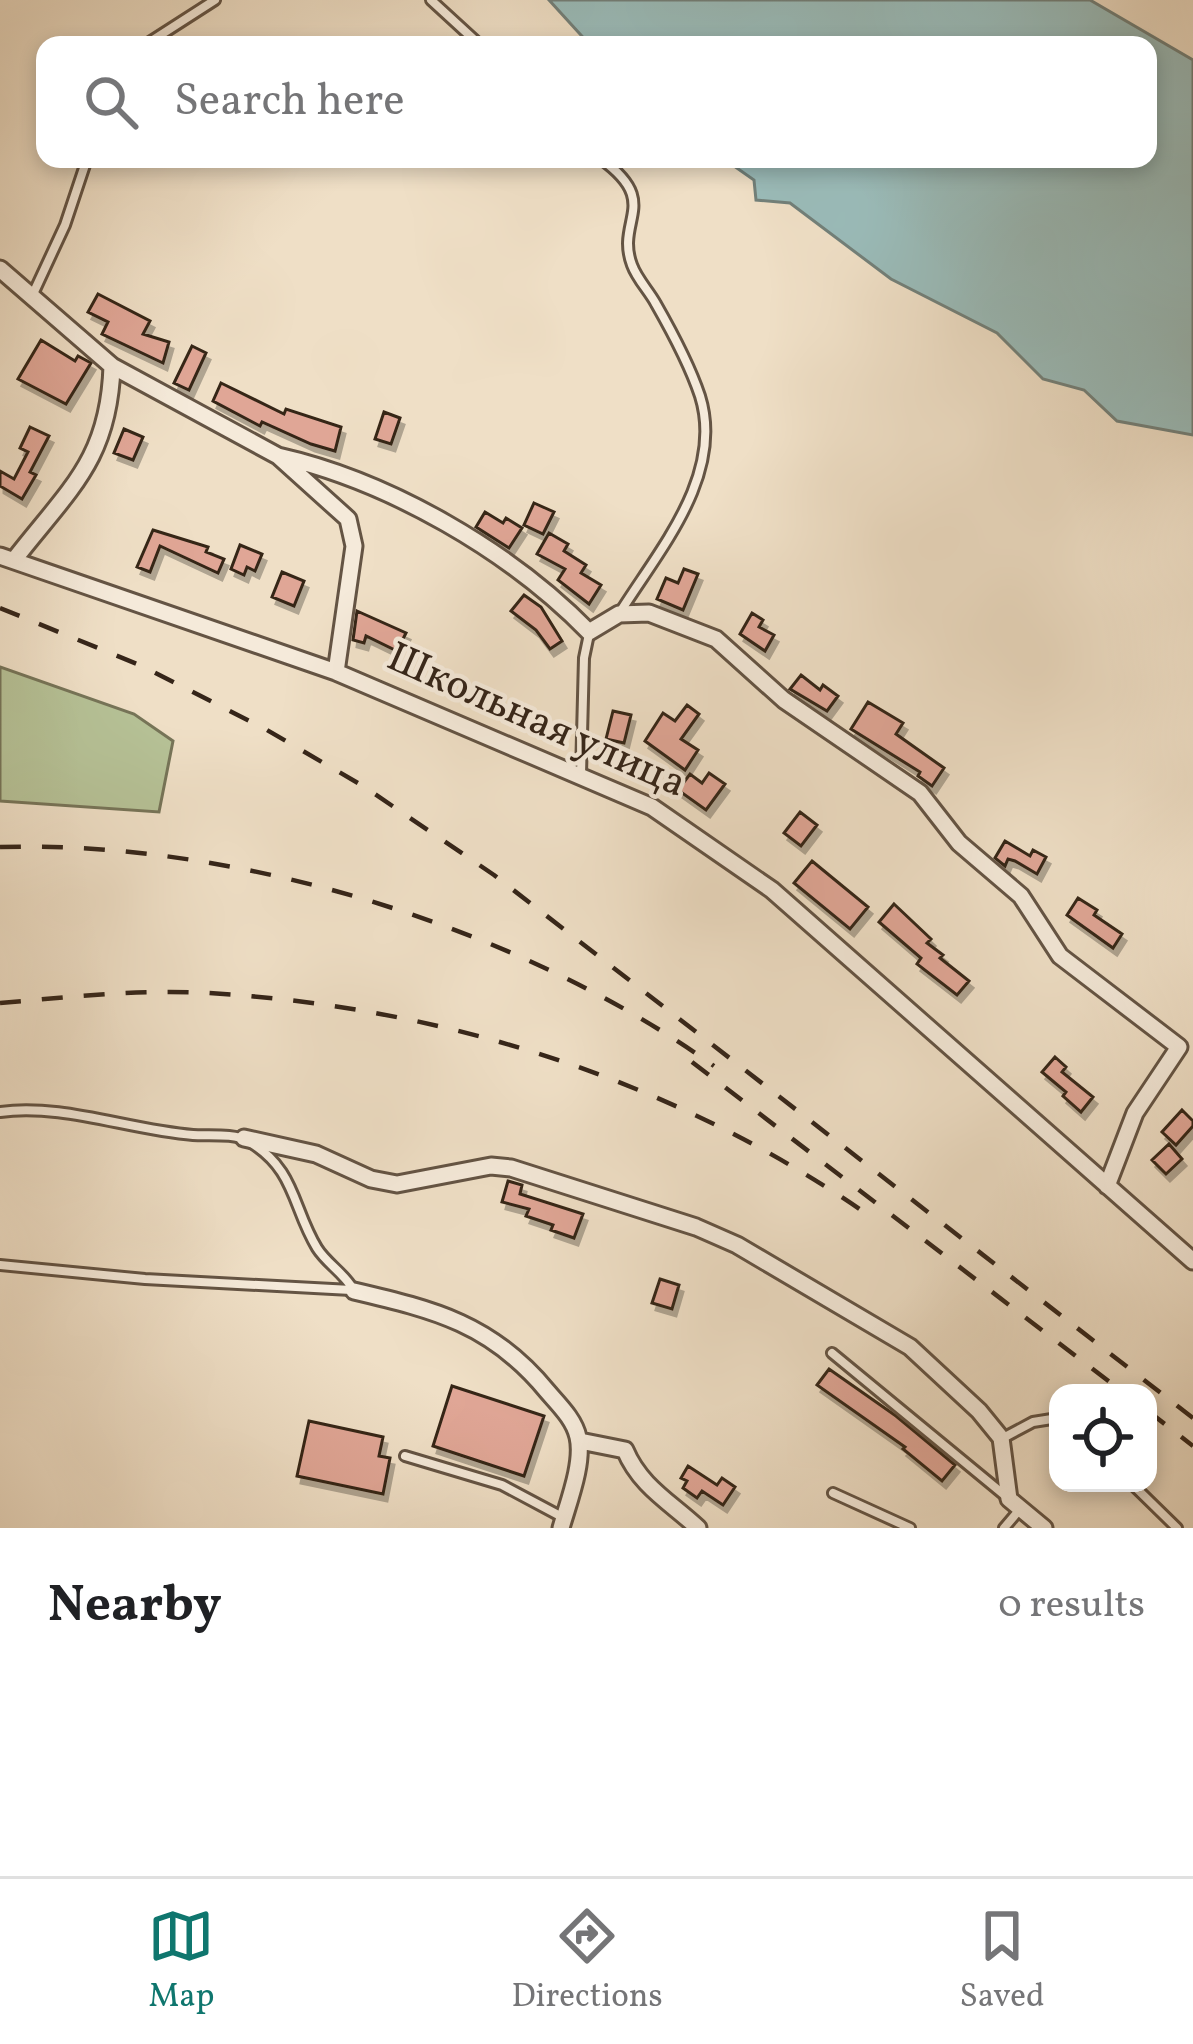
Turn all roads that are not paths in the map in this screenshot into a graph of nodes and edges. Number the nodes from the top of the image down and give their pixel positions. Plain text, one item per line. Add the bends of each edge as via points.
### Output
1 (215, 0) edge
2 (431, 0) edge
3 (159, 36) edge
4 (470, 36) edge
5 (84, 168) edge
6 (613, 168) edge
7 (0, 269) edge
8 (33, 295) junction
9 (112, 366) junction
10 (278, 456) junction
11 (7, 558) edge
12 (619, 614) junction
13 (589, 632) junction
14 (336, 672) junction
15 (580, 774) junction
16 (1186, 1041) edge
17 (0, 1112) edge
18 (244, 1138) junction
19 (1108, 1186) junction
20 (1193, 1261) edge
21 (0, 1265) edge
22 (354, 1291) junction
23 (832, 1353) dead end
24 (1049, 1419) edge
25 (1001, 1438) junction
26 (580, 1442) junction
27 (404, 1456) dead end
28 (832, 1492) dead end
29 (1140, 1492) edge
30 (1015, 1504) junction
31 (562, 1523) edge
32 (698, 1528) edge
33 (910, 1528) edge
34 (1004, 1528) edge
35 (1044, 1528) edge
36 (1177, 1528) edge

1 - 3 lane
2 - 4 lane
5 - 8 lane
6 - 12 lane via 635,197 630,263 700,396 704,423 691,498
7 - 8 street
8 - 9 street
9 - 10 street
9 - 11 street via 111,408 93,459
10 - 13 street via 352,478 456,531 557,600
10 - 14 street via 352,531
11 - 14 street, Школьная улица
12 - 13 street
12 - 16 street via 649,613 716,639 784,700 898,775 1021,896 1060,956
13 - 15 lane
14 - 15 street, Школьная улица
15 - 19 street, Школьная улица via 652,807 772,890
16 - 19 street via 1135,1113
17 - 18 lane via 64,1112 147,1132
18 - 22 lane via 284,1175 314,1243
18 - 25 street via 397,1184 512,1168 696,1227 910,1346
19 - 20 street, Школьная улица
21 - 22 lane
22 - 26 street via 435,1310 492,1338 574,1422
23 - 30 lane
24 - 25 lane
25 - 30 street
26 - 31 street
26 - 32 street via 625,1450 646,1486
27 - 31 lane via 502,1485
28 - 33 lane
29 - 36 lane
30 - 34 lane
30 - 35 street

